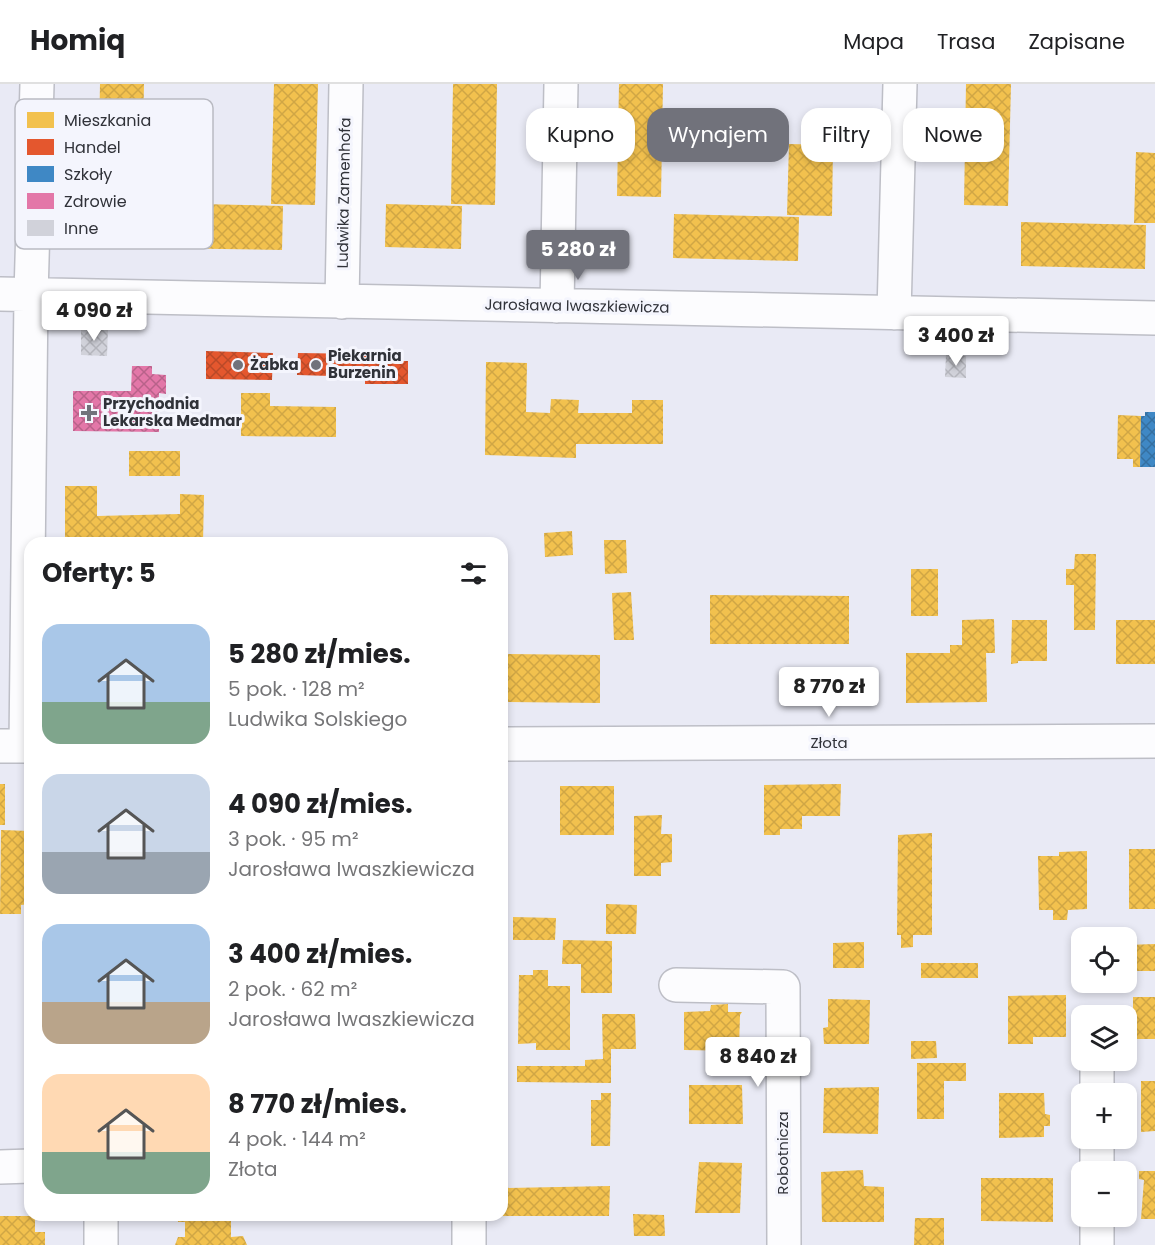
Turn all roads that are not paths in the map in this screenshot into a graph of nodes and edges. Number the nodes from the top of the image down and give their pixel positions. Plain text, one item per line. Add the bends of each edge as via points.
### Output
1 (37, 84) edge
2 (346, 84) edge
3 (561, 84) edge
4 (900, 84) edge
5 (35, 99) edge
6 (20, 249) edge
7 (15, 295) edge
8 (342, 302) junction
9 (557, 306) junction
10 (894, 313) junction
11 (1155, 318) edge
12 (1155, 741) edge
13 (508, 744) edge
14 (19, 746) edge
15 (676, 985) dead end
16 (24, 1166) edge
17 (0, 1167) edge
18 (101, 1221) edge
19 (469, 1221) edge
20 (1097, 1227) edge
21 (101, 1245) edge
22 (469, 1245) edge
23 (784, 1245) edge
24 (1096, 1245) edge

1 - 5 street
2 - 8 street, Ludwika Zamenhofa
3 - 9 street
4 - 10 street
6 - 7 street
7 - 8 street, Jarosława Iwaszkiewicza
7 - 14 street
8 - 9 street, Jarosława Iwaszkiewicza
9 - 10 street, Jarosława Iwaszkiewicza
10 - 11 street, Jarosława Iwaszkiewicza
12 - 13 street, Złota
15 - 23 street, Robotnicza via 783,987
16 - 17 street
18 - 21 street
19 - 22 street
20 - 24 street

